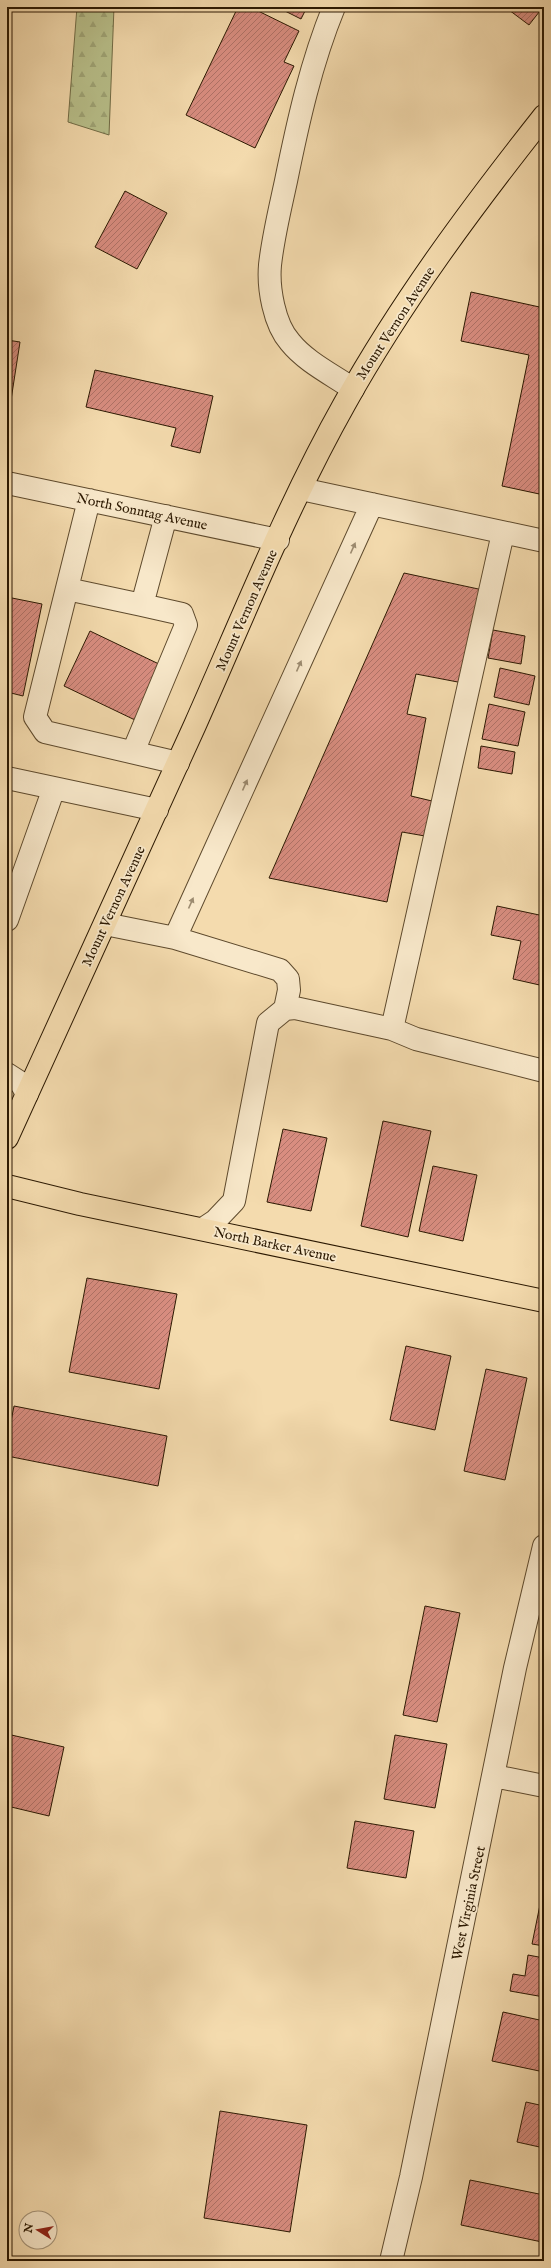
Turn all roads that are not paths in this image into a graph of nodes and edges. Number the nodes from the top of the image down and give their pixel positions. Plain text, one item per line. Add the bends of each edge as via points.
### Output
1 (334, 7) edge
2 (544, 116) edge
3 (353, 389) junction
4 (7, 483) edge
5 (301, 489) junction
6 (89, 500) junction
7 (372, 504) junction
8 (166, 516) junction
9 (503, 533) junction
10 (278, 540) junction
11 (544, 541) edge
12 (67, 589) junction
13 (142, 605) junction
14 (133, 752) junction
15 (178, 762) junction
16 (7, 778) edge
17 (54, 788) junction
18 (157, 810) junction
19 (7, 920) edge
20 (105, 924) junction
21 (175, 938) junction
22 (285, 1009) junction
23 (392, 1029) junction
24 (544, 1071) edge
25 (7, 1074) edge
26 (27, 1094) junction
27 (7, 1138) edge
28 (7, 1186) edge
29 (203, 1229) junction
30 (544, 1300) edge
31 (544, 1546) edge
32 (494, 1776) junction
33 (544, 1786) edge
34 (391, 2261) edge

1 - 3 street via 314,61 295,134 270,265 271,291 279,321 290,342 305,356
2 - 3 main road, Mount Vernon Avenue via 475,203 397,317
3 - 5 main road, Mount Vernon Avenue
4 - 6 street, North Sonntag Avenue
5 - 7 street
5 - 10 main road, Mount Vernon Avenue
6 - 8 street, North Sonntag Avenue
6 - 12 street
7 - 9 street
21 -> 7 street
8 - 10 street, North Sonntag Avenue
8 - 13 street
9 - 11 street
9 - 23 street
10 - 15 main road, Mount Vernon Avenue
12 - 13 street
12 - 14 street via 35,717 45,732
13 - 14 street via 182,614 186,625
14 - 15 street
15 - 18 main road, Mount Vernon Avenue
16 - 17 street
17 - 18 street
17 - 19 street
18 - 20 main road, Mount Vernon Avenue
20 - 21 street
20 - 26 main road, Mount Vernon Avenue
21 - 22 street via 280,970 288,979 289,990
22 - 23 street via 296,1008
22 - 29 street via 268,1023 234,1200 215,1221
23 - 24 street via 416,1039
25 - 26 street via 21,1083
26 - 27 main road, Mount Vernon Avenue
28 - 29 main road, North Barker Avenue
29 - 30 main road, North Barker Avenue
31 - 32 street, West Virginia Street via 515,1668
32 - 33 street
32 - 34 street, West Virginia Street

